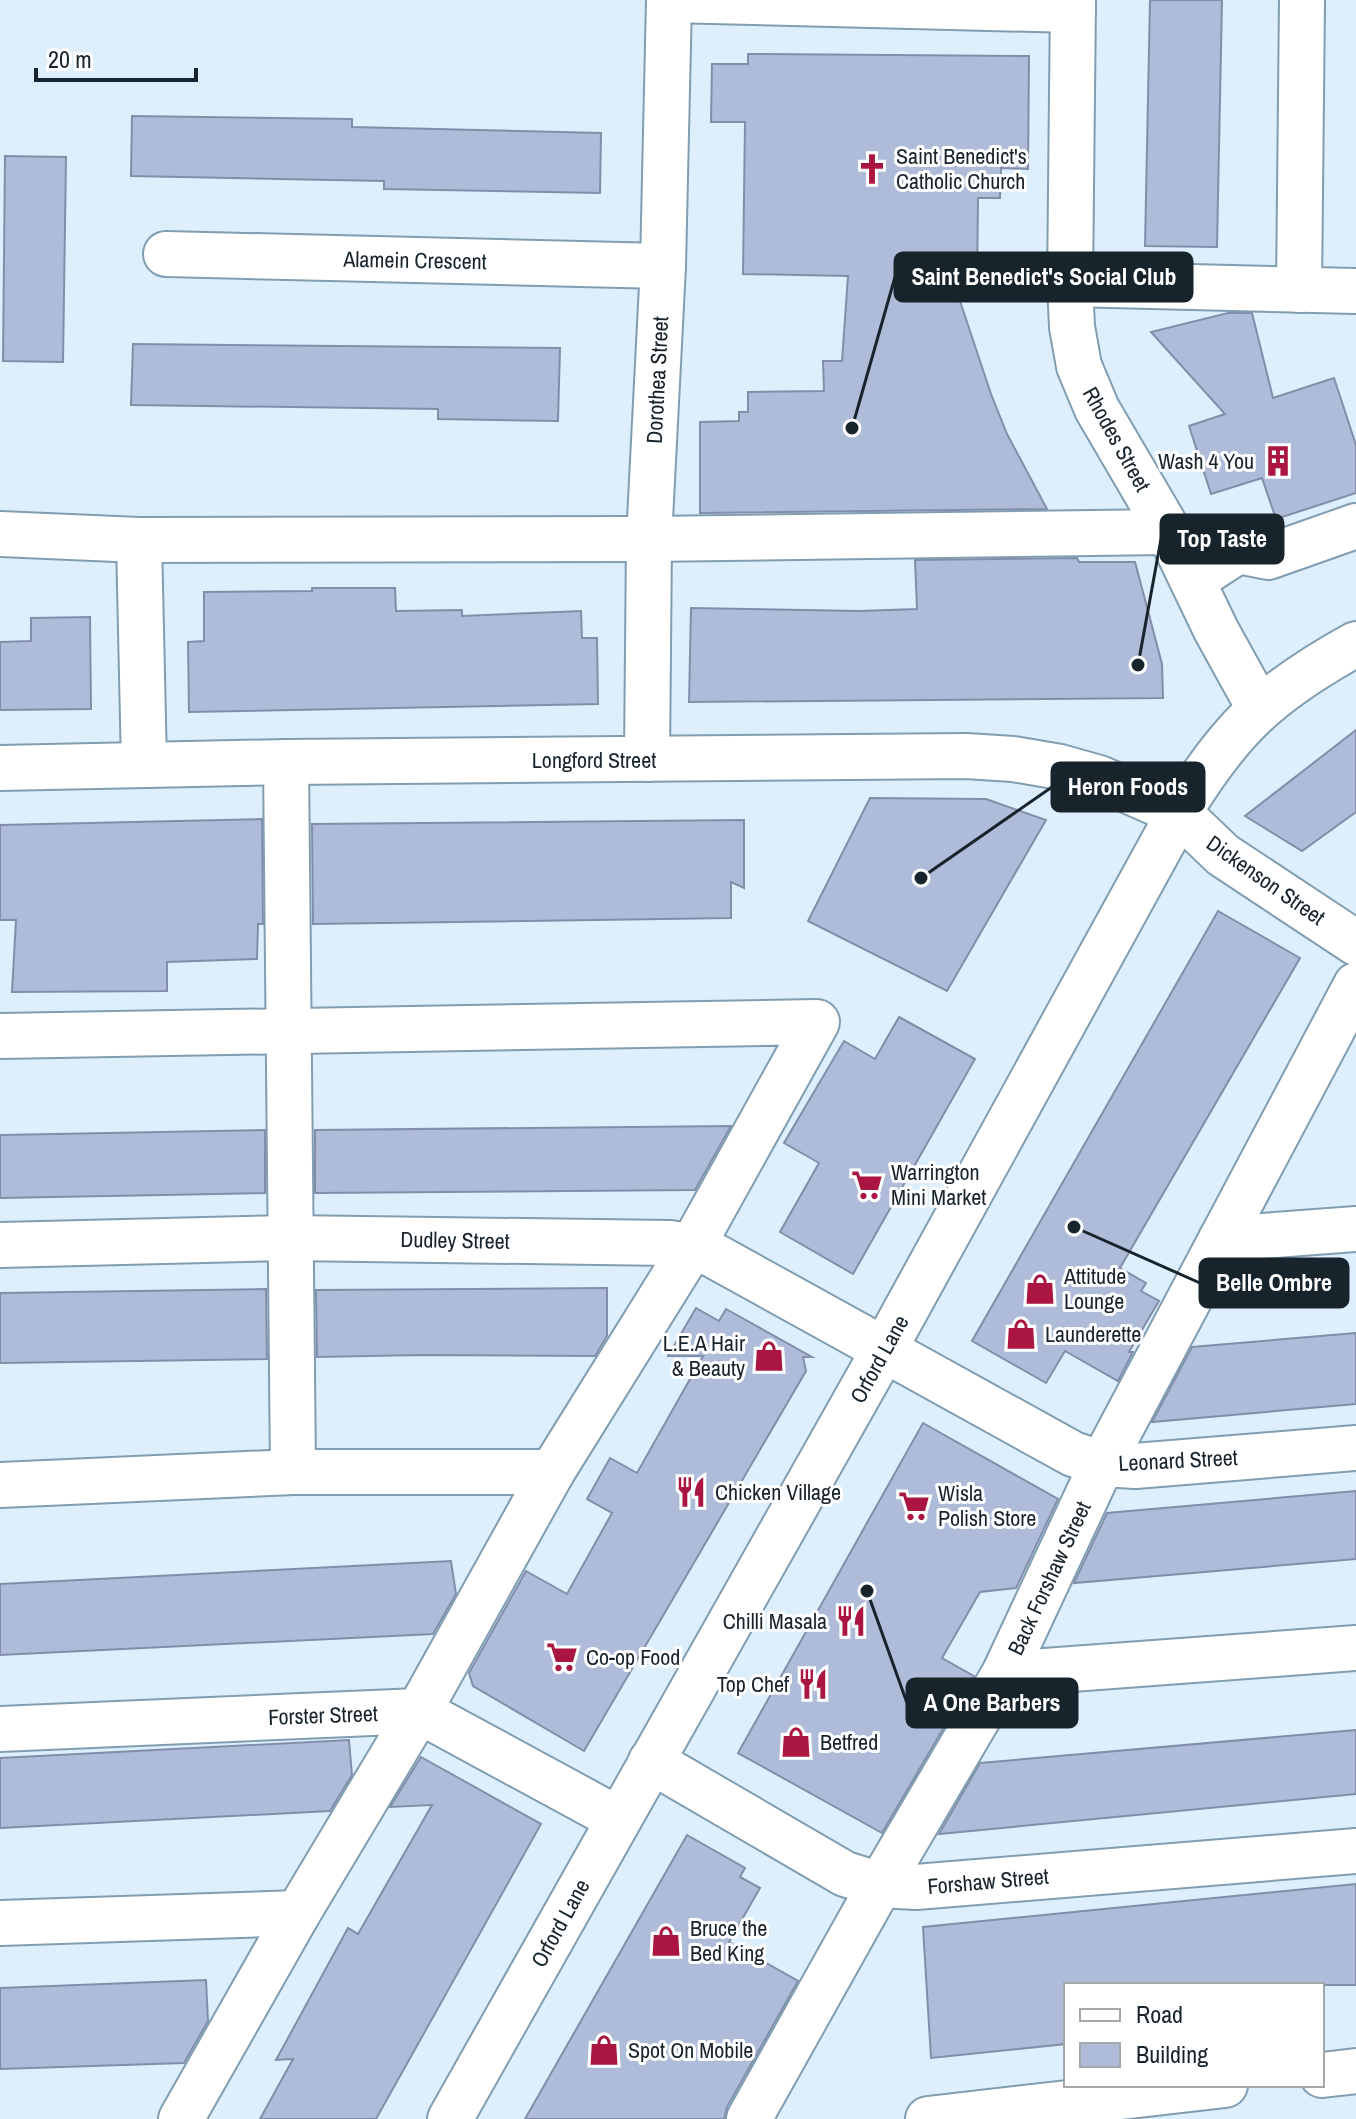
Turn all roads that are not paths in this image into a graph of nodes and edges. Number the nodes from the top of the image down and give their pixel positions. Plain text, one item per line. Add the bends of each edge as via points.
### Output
1 (669, 0) edge
2 (1302, 0) edge
3 (1073, 5) edge
4 (166, 254) dead end
5 (663, 266) junction
6 (1070, 284) junction
7 (1299, 290) junction
8 (1356, 291) edge
9 (1356, 526) edge
10 (1169, 532) junction
11 (0, 534) edge
12 (649, 539) junction
13 (139, 540) junction
14 (1193, 580) junction
15 (1356, 644) edge
16 (1259, 708) junction
17 (647, 759) junction
18 (286, 762) junction
19 (144, 765) junction
20 (0, 768) edge
21 (1179, 813) junction
22 (1356, 943) edge
23 (1356, 985) edge
24 (288, 1030) junction
25 (0, 1036) edge
26 (1356, 1229) edge
27 (289, 1238) junction
28 (1221, 1239) junction
29 (0, 1245) edge
30 (692, 1247) junction
31 (885, 1348) junction
32 (1356, 1448) edge
33 (1102, 1464) junction
34 (293, 1472) junction
35 (552, 1472) junction
36 (0, 1485) edge
37 (1356, 1648) edge
38 (1004, 1674) junction
39 (419, 1711) junction
40 (0, 1729) edge
41 (651, 1761) junction
42 (618, 1819) junction
43 (1356, 1851) edge
44 (880, 1885) junction
45 (298, 1913) junction
46 (0, 1923) edge
47 (1356, 2071) edge
48 (1324, 2075) edge
49 (1214, 2087) edge
50 (1103, 2108) edge
51 (181, 2119) edge
52 (450, 2119) edge
53 (749, 2119) edge
54 (928, 2119) edge

1 - 3 street
1 - 5 street, Dorothea Street
2 - 7 street
3 - 6 street, Rhodes Street
4 - 5 street, Alamein Crescent
5 - 12 street, Dorothea Street
6 - 7 street
6 - 10 street, Rhodes Street via 1079,366 1097,409
7 - 8 street
9 - 14 street via 1268,557 1238,551
10 - 12 street
10 - 14 street, Rhodes Street
11 - 13 street
12 - 13 street
12 - 17 street, Dorothea Street
13 - 19 street
14 - 16 street, Rhodes Street
15 - 16 street, Orford Lane
16 - 21 street, Orford Lane via 1206,769
17 - 18 street, Longford Street
17 - 21 street, Longford Street via 1013,759 1099,778
18 - 19 street, Longford Street
18 - 24 street
19 - 20 street, Longford Street
21 - 22 street, Dickenson Street via 1223,855
21 - 31 street, Orford Lane
23 - 28 street, Back Forshaw Street
24 - 25 street
24 - 27 street
24 - 30 street via 817,1022
26 - 28 street
27 - 29 street, Dudley Street
27 - 30 street, Dudley Street
27 - 34 street
28 - 33 street, Back Forshaw Street
30 - 31 street, Dudley Street
30 - 35 street
31 - 33 street, Leonard Street via 1073,1454
31 - 41 street, Orford Lane
32 - 33 street, Leonard Street via 1135,1466
33 - 38 street, Back Forshaw Street
34 - 35 street
34 - 36 street
35 - 39 street
37 - 38 street
38 - 44 street, Back Forshaw Street
39 - 40 street, Forster Street
39 - 42 street
39 - 45 street
41 - 42 street, Orford Lane
41 - 44 street, Forshaw Street via 845,1874
42 - 52 street, Orford Lane
43 - 44 street, Forshaw Street via 916,1887
44 - 53 street, Back Forshaw Street
45 - 46 street
45 - 51 street
47 - 48 street
49 - 50 street
50 - 54 street

